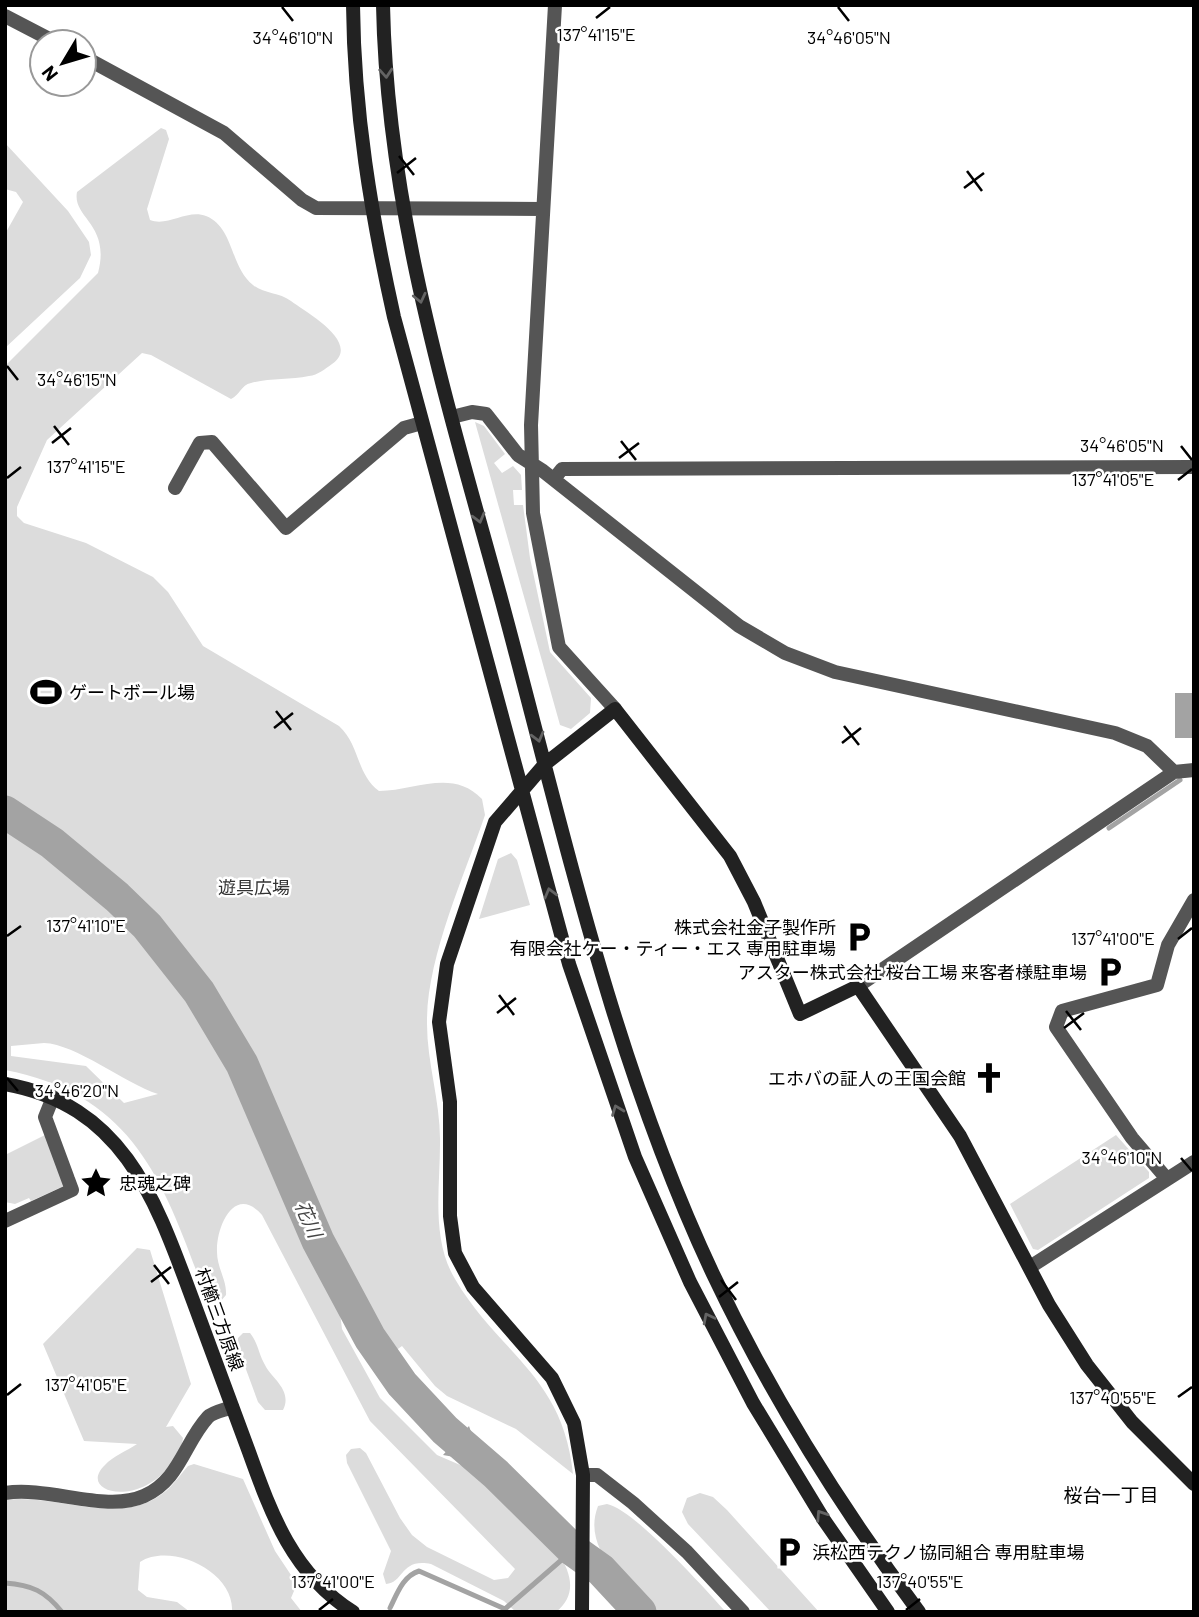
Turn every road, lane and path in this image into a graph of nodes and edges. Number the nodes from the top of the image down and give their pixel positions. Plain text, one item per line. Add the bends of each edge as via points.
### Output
1 (353, 5) edge
2 (383, 5) edge
3 (555, 5) edge
4 (5, 16) edge
5 (28, 28) edge
6 (98, 65) edge
7 (543, 208) junction
8 (372, 209) junction
9 (402, 209) junction
10 (452, 418) junction
11 (422, 423) junction
12 (531, 463) junction
13 (1194, 467) edge
14 (554, 480) junction
15 (175, 488) dead end
16 (614, 709) junction
17 (545, 764) junction
18 (1194, 771) edge
19 (1174, 772) junction
20 (522, 790) junction
21 (1194, 900) edge
22 (858, 986) junction
23 (5, 1084) edge
24 (53, 1097) junction
25 (1194, 1162) edge
26 (1167, 1179) junction
27 (5, 1221) edge
28 (1030, 1268) junction
29 (232, 1407) junction
30 (583, 1475) junction
31 (1194, 1483) edge
32 (5, 1493) edge
33 (354, 1612) edge
34 (582, 1612) edge
35 (743, 1612) edge
36 (888, 1612) edge
37 (919, 1612) edge

1 - 8 street via 357,86
2 -> 9 street
3 - 7 street
4 - 5 street
6 - 8 street via 224,133 309,205
7 - 9 street
7 - 12 street
8 - 9 street
8 - 11 street
9 -> 10 street
10 - 12 street via 472,412 486,414 518,455
10 -> 17 street
11 - 15 street via 404,428 286,528 212,442 200,443
11 - 20 street
12 - 14 street
12 - 16 street via 537,535 559,647
13 - 14 street via 562,469
14 - 19 street via 739,626 785,653 835,672 1115,733 1147,747
16 - 17 street
16 - 22 street via 730,856 800,1014
17 - 20 street
17 - 37 street via 597,956 638,1084 712,1272 808,1450
18 - 19 street
19 - 22 street
20 - 30 street via 493,826 442,984 439,1022 451,1123 451,1234 473,1287 536,1358 565,1400
36 -> 20 street via 824,1520 753,1404 662,1220 589,1029
21 - 26 street via 1168,945 1157,985 1062,1011 1056,1027 1132,1138
22 - 28 street via 960,1136
23 - 24 street, 村櫛三方原線
24 - 27 street via 45,1117 72,1190
24 - 29 street, 村櫛三方原線 via 70,1104 107,1133 148,1191
25 - 26 street
26 - 28 street
28 - 31 street via 1067,1335 1102,1384 1156,1448
29 - 32 street via 209,1415 169,1479 141,1497 117,1501 34,1490
29 - 33 street, 村櫛三方原線 via 286,1545 322,1588
30 - 34 street
30 - 35 street via 597,1475 633,1503

